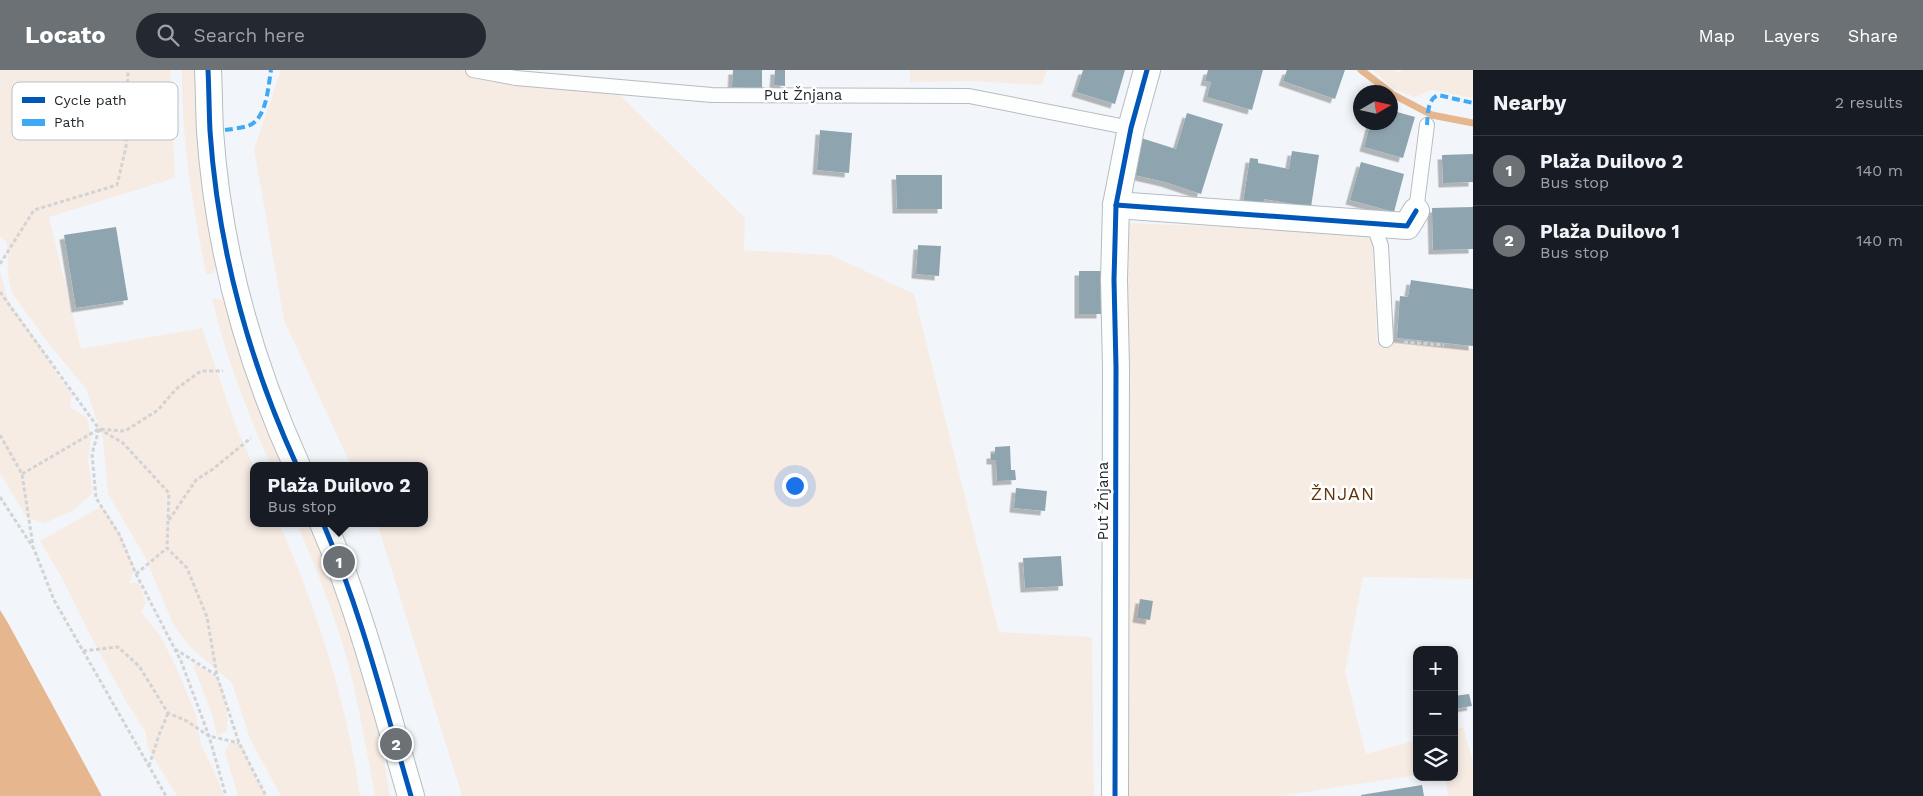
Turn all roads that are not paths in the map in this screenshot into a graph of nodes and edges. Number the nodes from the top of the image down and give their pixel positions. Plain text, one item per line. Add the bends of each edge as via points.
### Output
1 (208, 70) edge
2 (473, 70) edge
3 (1147, 70) edge
4 (1427, 125) dead end
5 (1131, 128) junction
6 (1116, 205) junction
7 (1416, 211) joint
8 (1373, 223) junction
9 (1386, 340) road end
10 (295, 462) edge
11 (325, 527) edge
12 (411, 796) edge
13 (1115, 796) edge

1 - 10 street via 210,132 220,214 234,281 260,376
2 - 5 lane, Put Žnjana via 516,78 712,95 969,96
3 - 5 street, Put Žnjana
4 - 7 lane
5 - 6 street, Put Žnjana
6 - 8 street
6 - 13 street, Put Žnjana
7 - 8 street via 1407,226
8 - 9 lane via 1381,246 1376,272
11 - 12 street via 359,619

